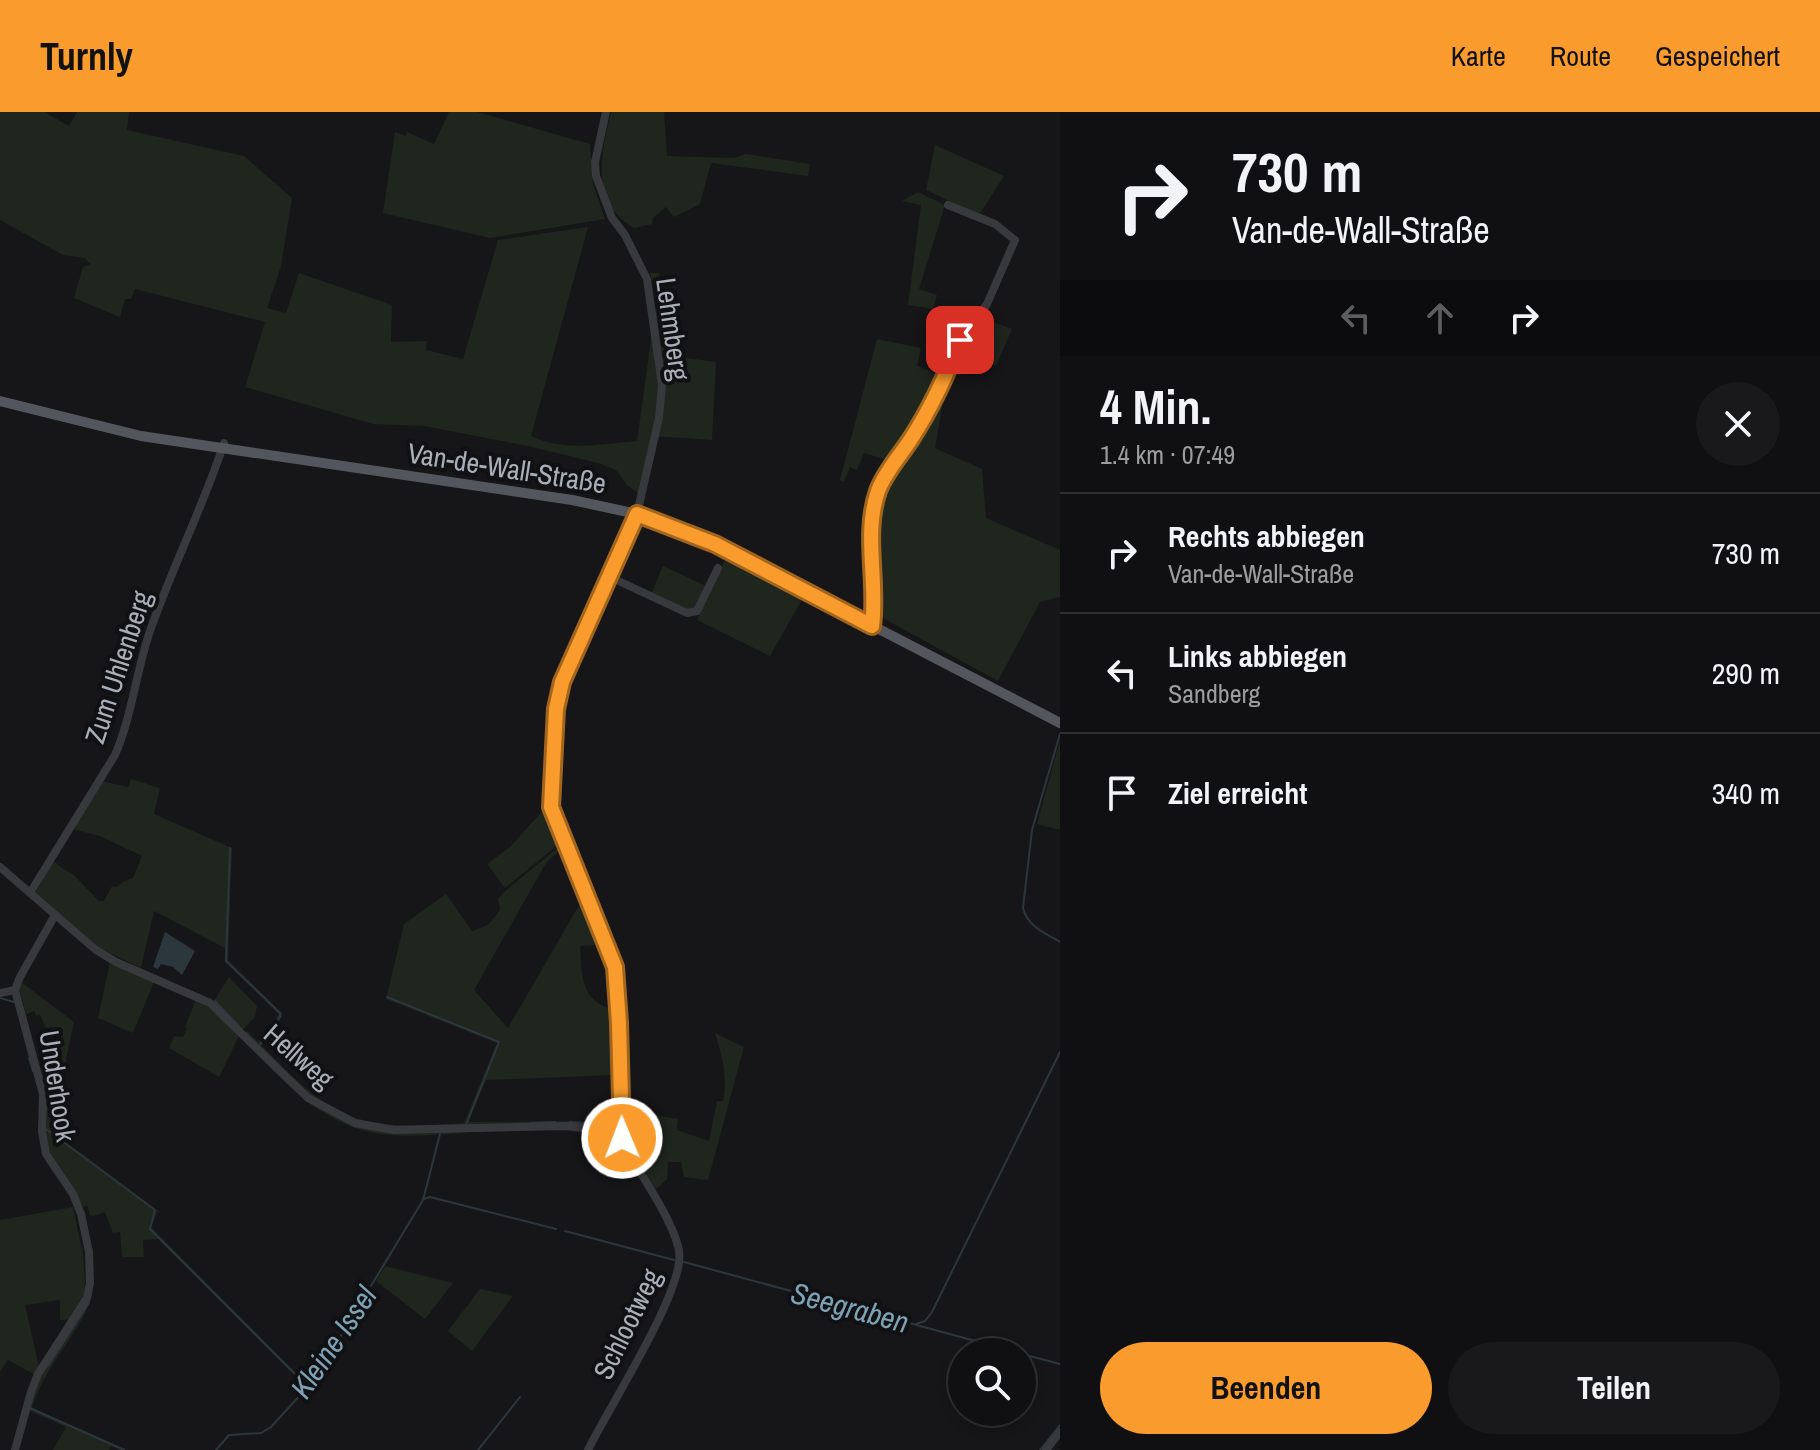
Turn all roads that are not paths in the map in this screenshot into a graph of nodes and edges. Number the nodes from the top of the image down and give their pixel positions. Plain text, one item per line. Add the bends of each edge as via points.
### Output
1 (606, 112) edge
2 (948, 205) dead end
3 (0, 401) edge
4 (223, 446) junction
5 (637, 514) junction
6 (718, 568) dead end
7 (610, 577) junction
8 (872, 626) junction
9 (1060, 723) edge
10 (0, 867) edge
11 (30, 893) junction
12 (55, 915) junction
13 (15, 990) junction
14 (0, 993) edge
15 (621, 1133) junction
16 (1060, 1432) edge
17 (15, 1450) edge
18 (588, 1450) edge
19 (1046, 1450) edge

1 - 5 street, Lehmberg via 596,176 612,218 647,279 662,385
2 - 8 street via 995,224 1015,240 987,304 960,340 946,376 878,490
3 - 4 main road, Van-de-Wall-Straße via 122,433
4 - 5 main road, Van-de-Wall-Straße
4 - 11 street, Zum Uhlenberg via 150,631 123,737
5 - 7 street, Schlootweg
5 - 8 main road, Van-de-Wall-Straße via 715,544
6 - 7 street via 693,613
7 - 15 street, Schlootweg via 562,682 550,797 615,967
8 - 9 main road, Van-de-Wall-Straße
10 - 11 street, Hellweg
11 - 12 street, Hellweg
12 - 13 street
12 - 15 street, Hellweg via 116,962 210,1003 296,1088 355,1123 394,1130 566,1126
13 - 14 street
13 - 17 street, Underhook via 43,1094 46,1154 81,1214 90,1283 87,1298 38,1374
15 - 18 street, Schlootweg via 672,1230 680,1265
16 - 19 street

